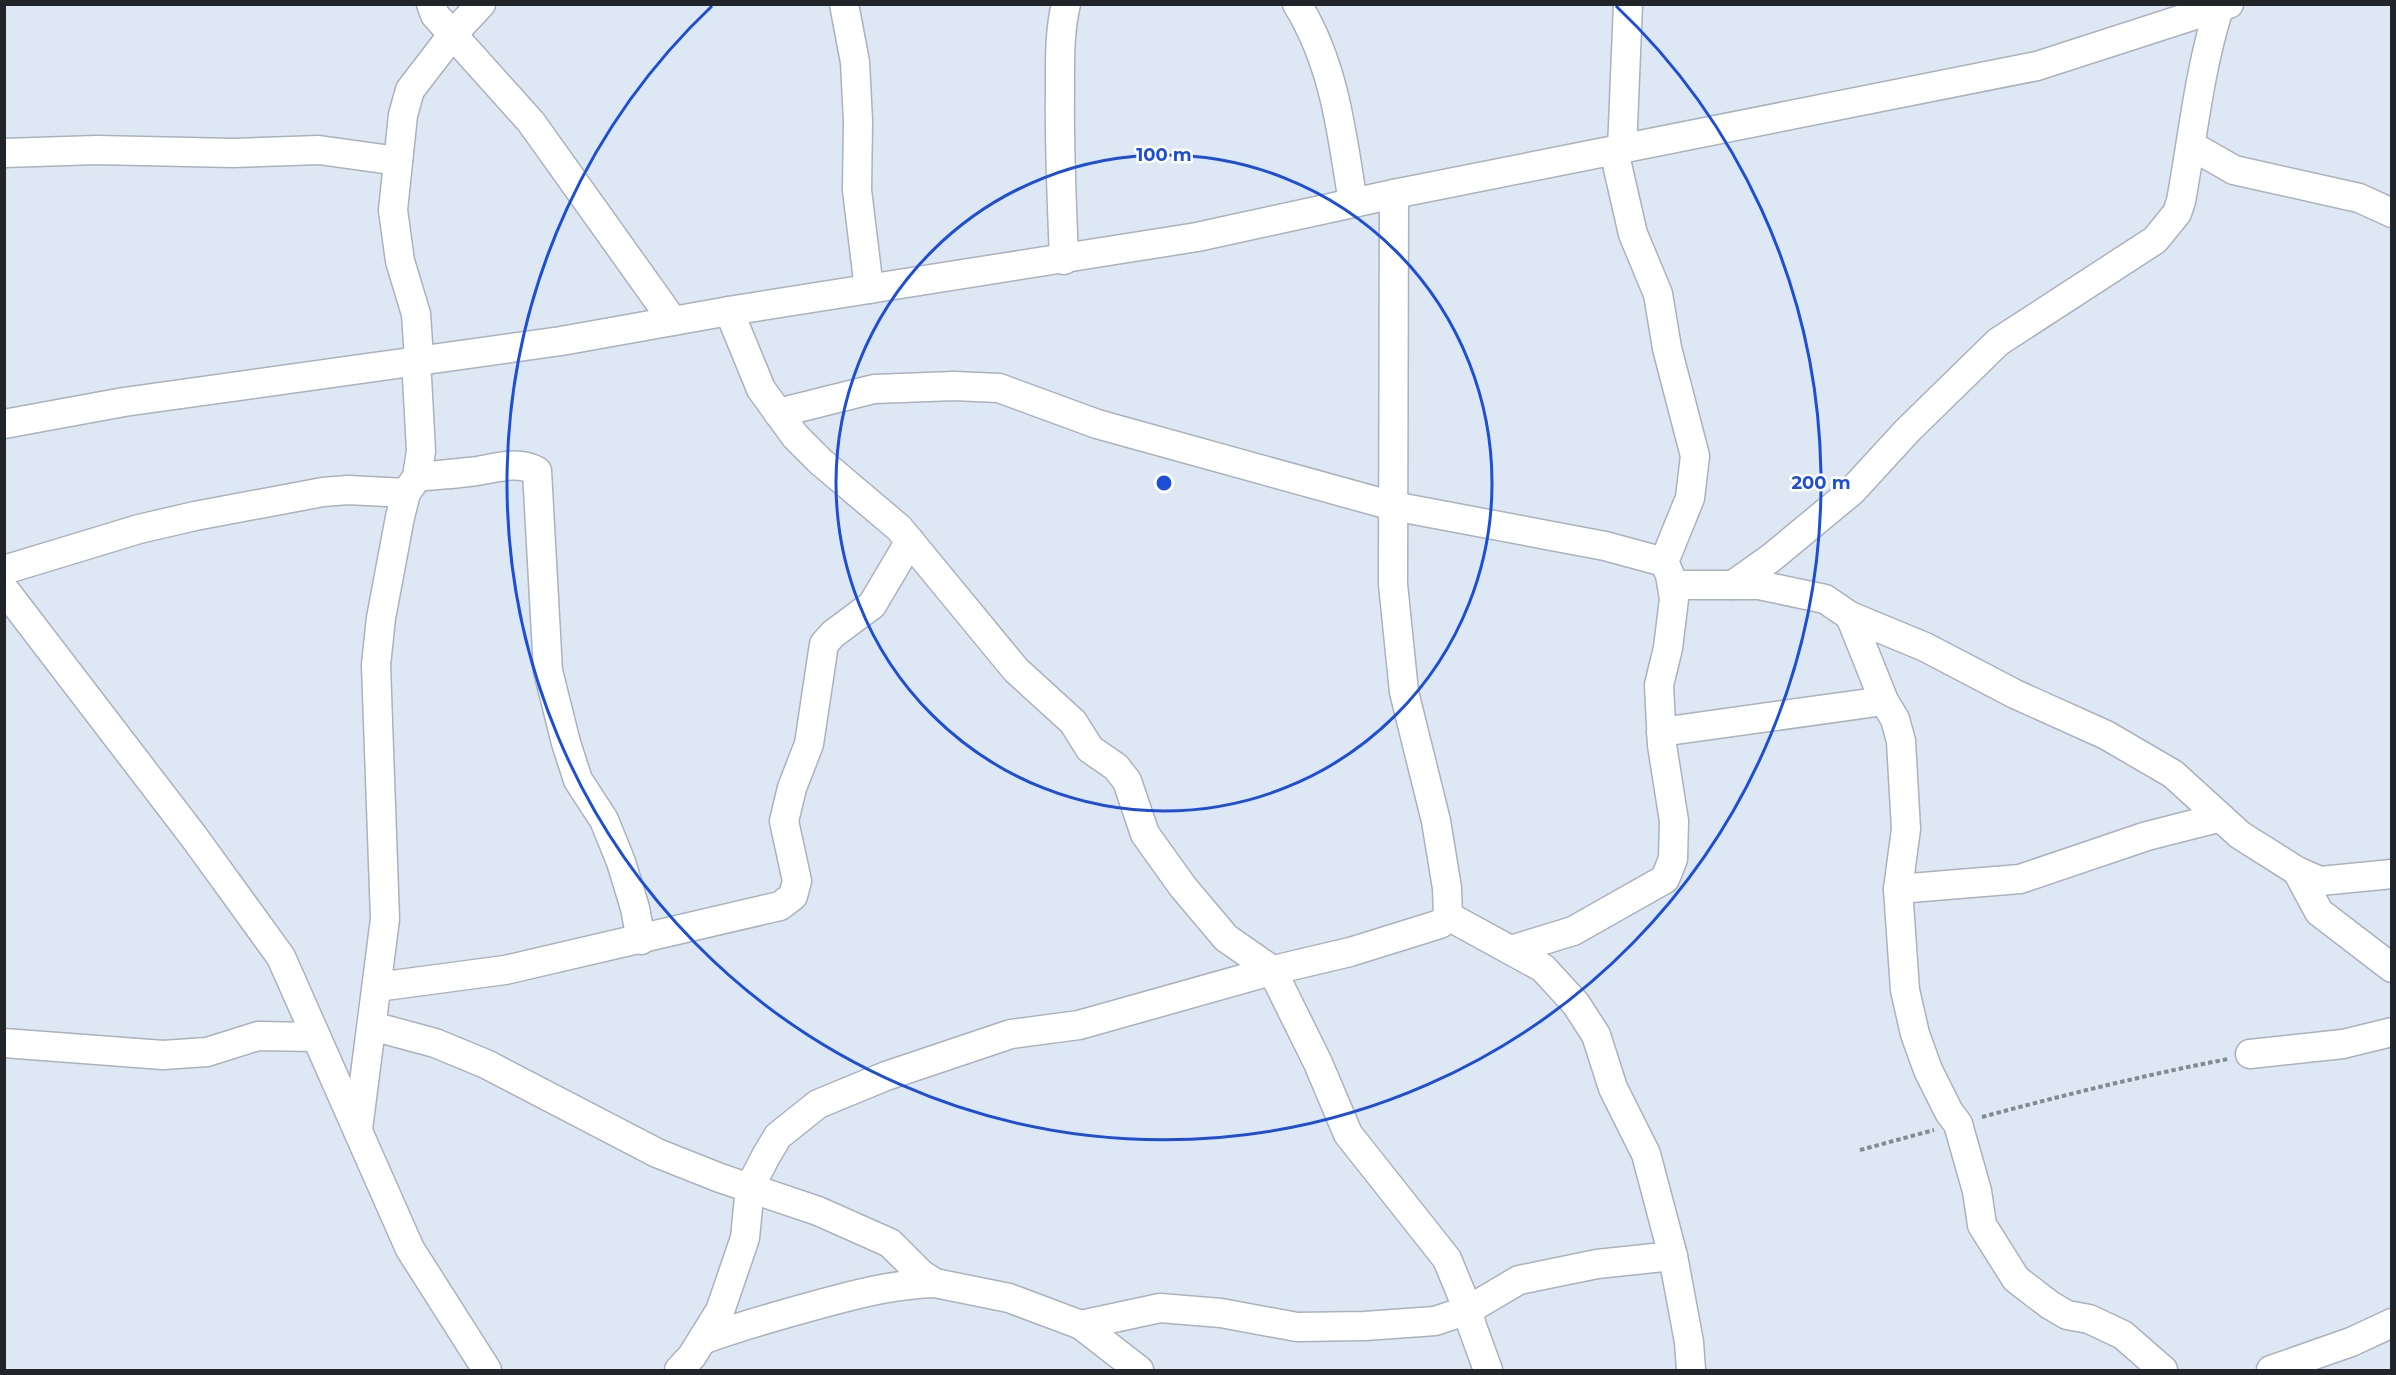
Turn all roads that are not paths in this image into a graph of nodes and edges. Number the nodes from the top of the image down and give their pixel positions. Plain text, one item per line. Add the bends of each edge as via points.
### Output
1 (431, 4) edge
2 (481, 4) edge
3 (844, 4) edge
4 (1066, 4) edge
5 (1297, 4) edge
6 (1628, 4) edge
7 (2224, 6) edge
8 (453, 34) junction
9 (2192, 146) junction
10 (1618, 151) junction
11 (4, 153) edge
12 (398, 161) junction
13 (1394, 194) junction
14 (1353, 203) junction
15 (2391, 213) edge
16 (1064, 260) junction
17 (869, 289) junction
18 (729, 311) junction
19 (673, 321) junction
20 (417, 359) junction
21 (778, 413) junction
22 (4, 424) edge
23 (412, 485) junction
24 (1393, 506) junction
25 (910, 541) junction
26 (4, 570) edge
27 (1668, 573) junction
28 (1733, 585) junction
29 (4, 589) edge
30 (1850, 616) junction
31 (1884, 701) junction
32 (1661, 732) junction
33 (2218, 818) junction
34 (2297, 871) junction
35 (2391, 874) edge
36 (1898, 890) junction
37 (1448, 916) junction
38 (640, 940) junction
39 (1510, 950) junction
40 (2391, 968) edge
41 (1272, 970) junction
42 (377, 987) junction
43 (372, 1026) junction
44 (2391, 1032) edge
45 (316, 1037) junction
46 (4, 1043) edge
47 (2250, 1054) road end
48 (358, 1130) junction
49 (750, 1187) junction
50 (1673, 1256) junction
51 (935, 1283) junction
52 (1468, 1310) junction
53 (2391, 1323) edge
54 (1081, 1325) junction
55 (702, 1340) junction
56 (487, 1371) edge
57 (679, 1371) edge
58 (1139, 1371) edge
59 (1488, 1371) edge
60 (1691, 1371) edge
61 (2163, 1371) edge
62 (2271, 1371) edge

1 - 8 street via 435,15
2 - 8 street
3 - 17 street via 855,62 858,190
4 - 16 street via 1061,32 1059,140
5 - 14 street via 1311,27 1337,100
6 - 10 street
7 - 9 street via 2201,73
7 - 10 street via 2037,66
8 - 12 street via 410,90
8 - 19 street via 531,122
9 - 15 street via 2234,170 2359,198
9 - 28 street via 2176,213 2156,240 1998,342 1852,491
10 - 13 street
10 - 27 street via 1633,234 1659,294 1667,348 1695,456 1690,498
11 - 12 street via 319,150
12 - 20 street via 393,210 400,261 416,314
13 - 14 street
13 - 24 street
14 - 16 street via 1197,237
16 - 17 street
17 - 18 street
18 - 19 street
18 - 21 street via 761,390
19 - 20 street via 561,341
20 - 22 street via 124,402
20 - 23 street via 421,451
21 - 24 street via 874,388 999,388 1097,424
21 - 25 street via 815,456
23 - 26 street via 389,491 332,492 195,516
23 - 38 street via 507,465 528,466 537,471 548,671 578,780 604,820 621,862
23 - 42 street via 381,618 376,665 385,919
24 - 27 street via 1605,546
24 - 37 street via 1393,584 1404,692 1436,821
25 - 38 street via 872,606 824,644 809,744 784,821 796,881 793,896 780,906
25 - 41 street via 1016,670 1073,722 1090,748 1116,767 1127,781 1153,848 1210,922
27 - 28 street
27 - 32 street via 1674,599 1659,685
28 - 30 street via 1759,585 1825,599
29 - 45 street via 281,957
30 - 31 street
30 - 33 street via 1925,647 2106,735 2173,774
31 - 32 street
31 - 36 street via 1895,719 1901,741 1906,829
32 - 39 street via 1674,821 1672,859 1665,879 1573,931
33 - 34 street
33 - 36 street via 2147,836 2020,879
34 - 35 street via 2320,881
34 - 40 street via 2319,912
36 - 61 street via 1905,990 1915,1034 1928,1070 1958,1124 1982,1225 2016,1279 2067,1315 2089,1319 2123,1335
37 - 39 street
37 - 41 street via 1440,924 1350,952
38 - 42 street via 494,972
39 - 50 street via 1543,968 1576,1004 1596,1035 1613,1088 1646,1154
41 - 49 street via 1079,1025 1011,1034 885,1076 818,1104 778,1136
41 - 52 street via 1348,1134 1447,1259
42 - 43 street
43 - 48 street
43 - 49 street via 435,1043 486,1064 657,1153
44 - 47 street via 2343,1044
45 - 46 street via 258,1036 207,1052 163,1055
45 - 48 street
48 - 56 street via 410,1249
49 - 51 street via 890,1243
49 - 55 street via 745,1238 737,1265 720,1311
50 - 52 street via 1596,1264 1519,1280
50 - 60 street
51 - 54 street via 1009,1298
51 - 55 street via 856,1294
52 - 54 street via 1435,1320 1399,1324 1298,1327 1221,1313 1160,1308
52 - 59 street
53 - 62 street
54 - 58 street
55 - 57 street

